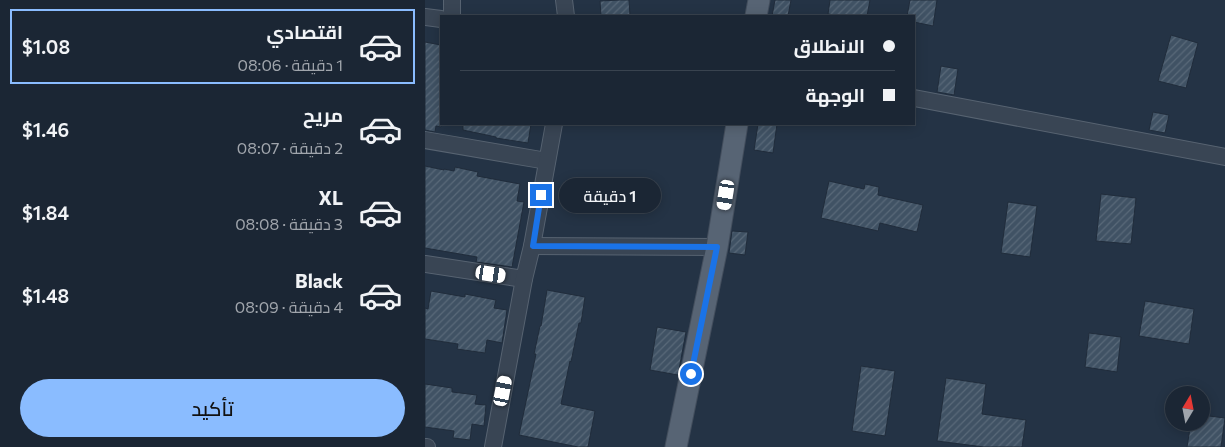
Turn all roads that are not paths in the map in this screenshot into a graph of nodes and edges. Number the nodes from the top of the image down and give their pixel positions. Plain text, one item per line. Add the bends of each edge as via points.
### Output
1 (452, 0) edge
2 (564, 0) edge
3 (759, 0) edge
4 (452, 15) edge
5 (565, 15) edge
6 (756, 15) edge
7 (425, 17) edge
8 (440, 19) edge
9 (915, 98) edge
10 (554, 125) edge
11 (737, 125) edge
12 (425, 140) edge
13 (1225, 157) edge
14 (547, 161) junction
15 (533, 246) junction
16 (717, 247) junction
17 (425, 264) edge
18 (524, 279) junction
19 (493, 447) edge
20 (676, 447) edge

1 - 4 street
2 - 5 street
3 - 6 main road
7 - 8 street
9 - 13 street
10 - 14 street
11 - 16 main road
12 - 14 street
14 - 15 street
15 - 16 street
15 - 18 street
16 - 20 main road
17 - 18 street
18 - 19 street

